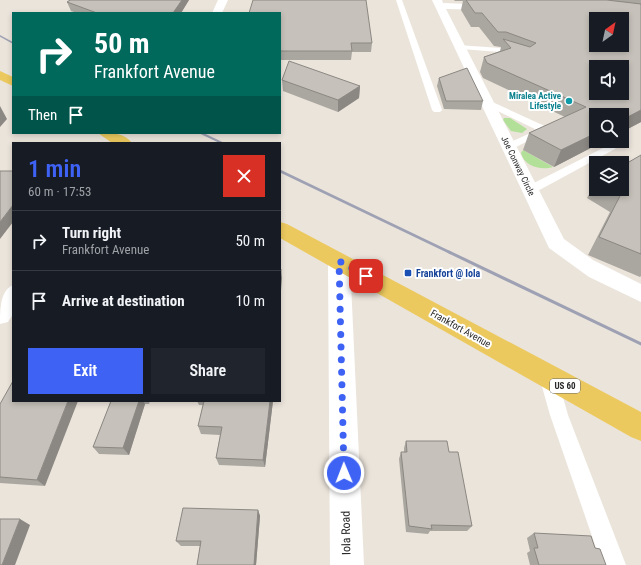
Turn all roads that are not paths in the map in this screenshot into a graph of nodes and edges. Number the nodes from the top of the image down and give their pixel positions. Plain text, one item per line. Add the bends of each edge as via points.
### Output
1 (223, 0) edge
2 (399, 0) edge
3 (438, 3) edge
4 (505, 6) edge
5 (217, 12) edge
6 (460, 47) junction
7 (526, 58) edge
8 (486, 102) junction
9 (437, 110) dead end
10 (508, 147) junction
11 (609, 148) edge
12 (530, 190) junction
13 (281, 230) edge
14 (339, 261) junction
15 (641, 294) edge
16 (548, 376) junction
17 (641, 428) edge
18 (347, 565) edge
19 (614, 565) edge

1 - 5 street
2 - 9 lane
3 - 4 street
3 - 6 street, Joe Conway Circle
6 - 7 lane via 501,50
6 - 8 street, Joe Conway Circle
8 - 10 street, Joe Conway Circle
8 - 10 lane via 545,130
10 - 12 street, Joe Conway Circle
11 - 12 lane
12 - 15 street, Joe Conway Circle via 556,243 574,260
13 - 14 main road, Frankfort Avenue / US 60
14 - 16 main road, Frankfort Avenue / US 60
14 - 18 street, Iola Road
16 - 17 main road, Frankfort Avenue / US 60
16 - 19 lane via 559,415

